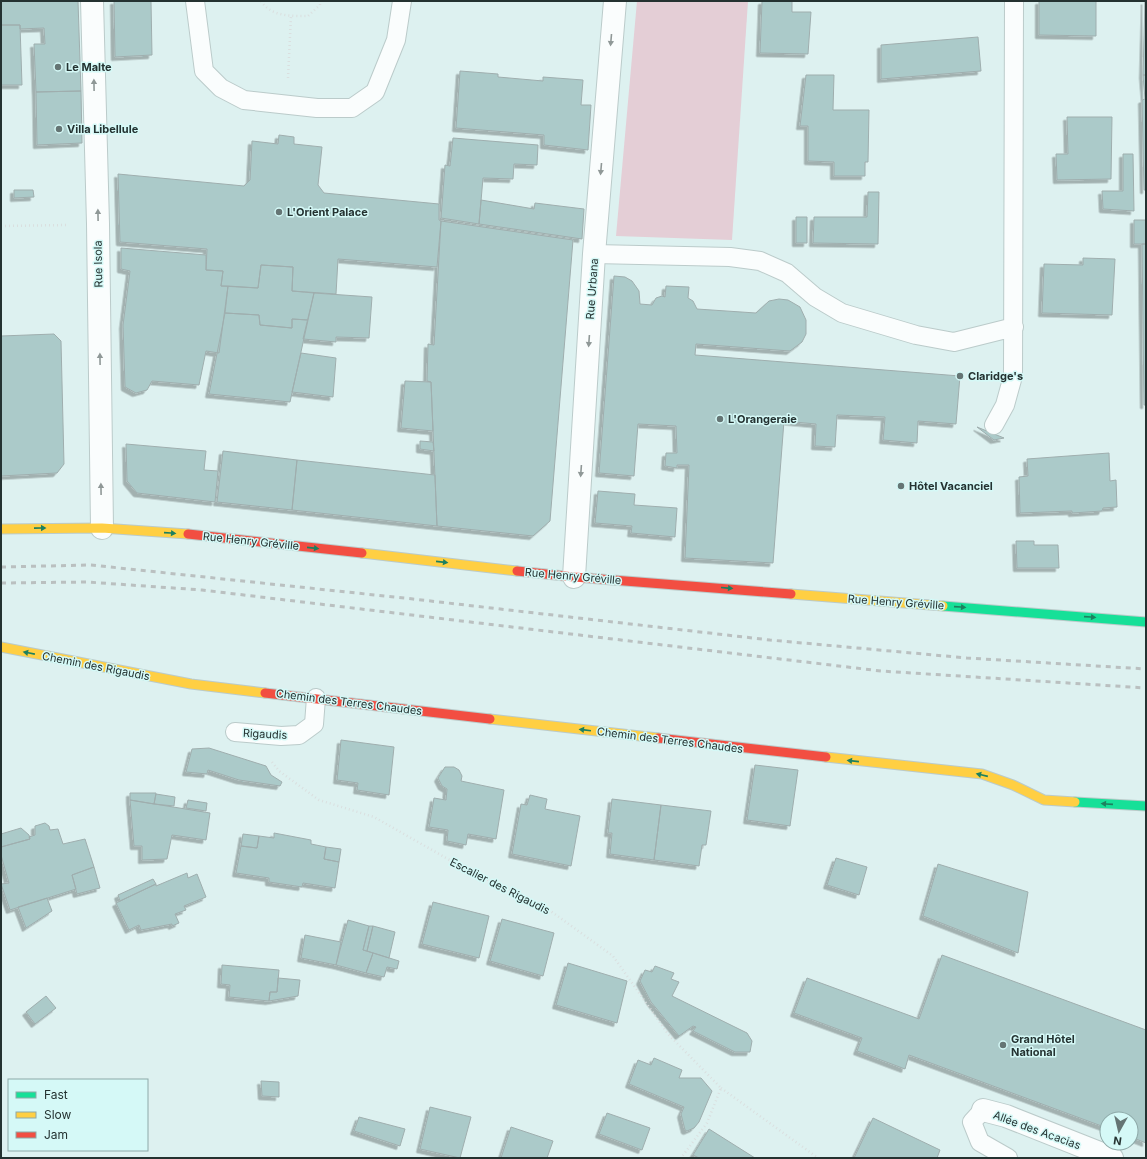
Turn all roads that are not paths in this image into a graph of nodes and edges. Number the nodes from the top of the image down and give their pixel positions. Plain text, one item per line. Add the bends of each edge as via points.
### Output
1 (92, 1) edge
2 (195, 1) edge
3 (402, 1) edge
4 (615, 1) edge
5 (1014, 1) edge
6 (594, 254) junction
7 (1014, 327) junction
8 (994, 425) dead end
9 (102, 528) junction
10 (1, 529) edge
11 (574, 577) junction
12 (1146, 622) edge
13 (1, 647) edge
14 (191, 684) joint
15 (316, 698) junction
16 (235, 732) dead end
17 (1146, 806) edge
18 (983, 1110) joint
19 (1008, 1158) edge
20 (1112, 1158) edge

9 -> 1 street, Rue Isola
2 - 3 lane via 204,71 221,88 244,100 317,108 352,108 375,92 396,40
4 -> 6 street, Rue Urbana
5 - 7 lane
6 - 7 lane via 730,257 760,261 787,273 815,297 842,313 916,335 954,342
6 -> 11 street, Rue Urbana
7 - 8 lane via 1013,376 1005,405
10 -> 9 street, Rue Henry Gréville
9 -> 11 street, Rue Henry Gréville via 199,535
11 -> 12 street, Rue Henry Gréville
14 -> 13 street, Chemin des Rigaudis
14 - 15 street, Chemin des Terres Chaudes
15 - 16 lane, Rigaudis via 314,724 299,735
17 -> 15 street, Chemin des Terres Chaudes via 1044,800 982,774
18 - 19 lane, Allée des Acacias via 972,1122 980,1142
18 - 20 street, Allée des Acacias via 1006,1116

